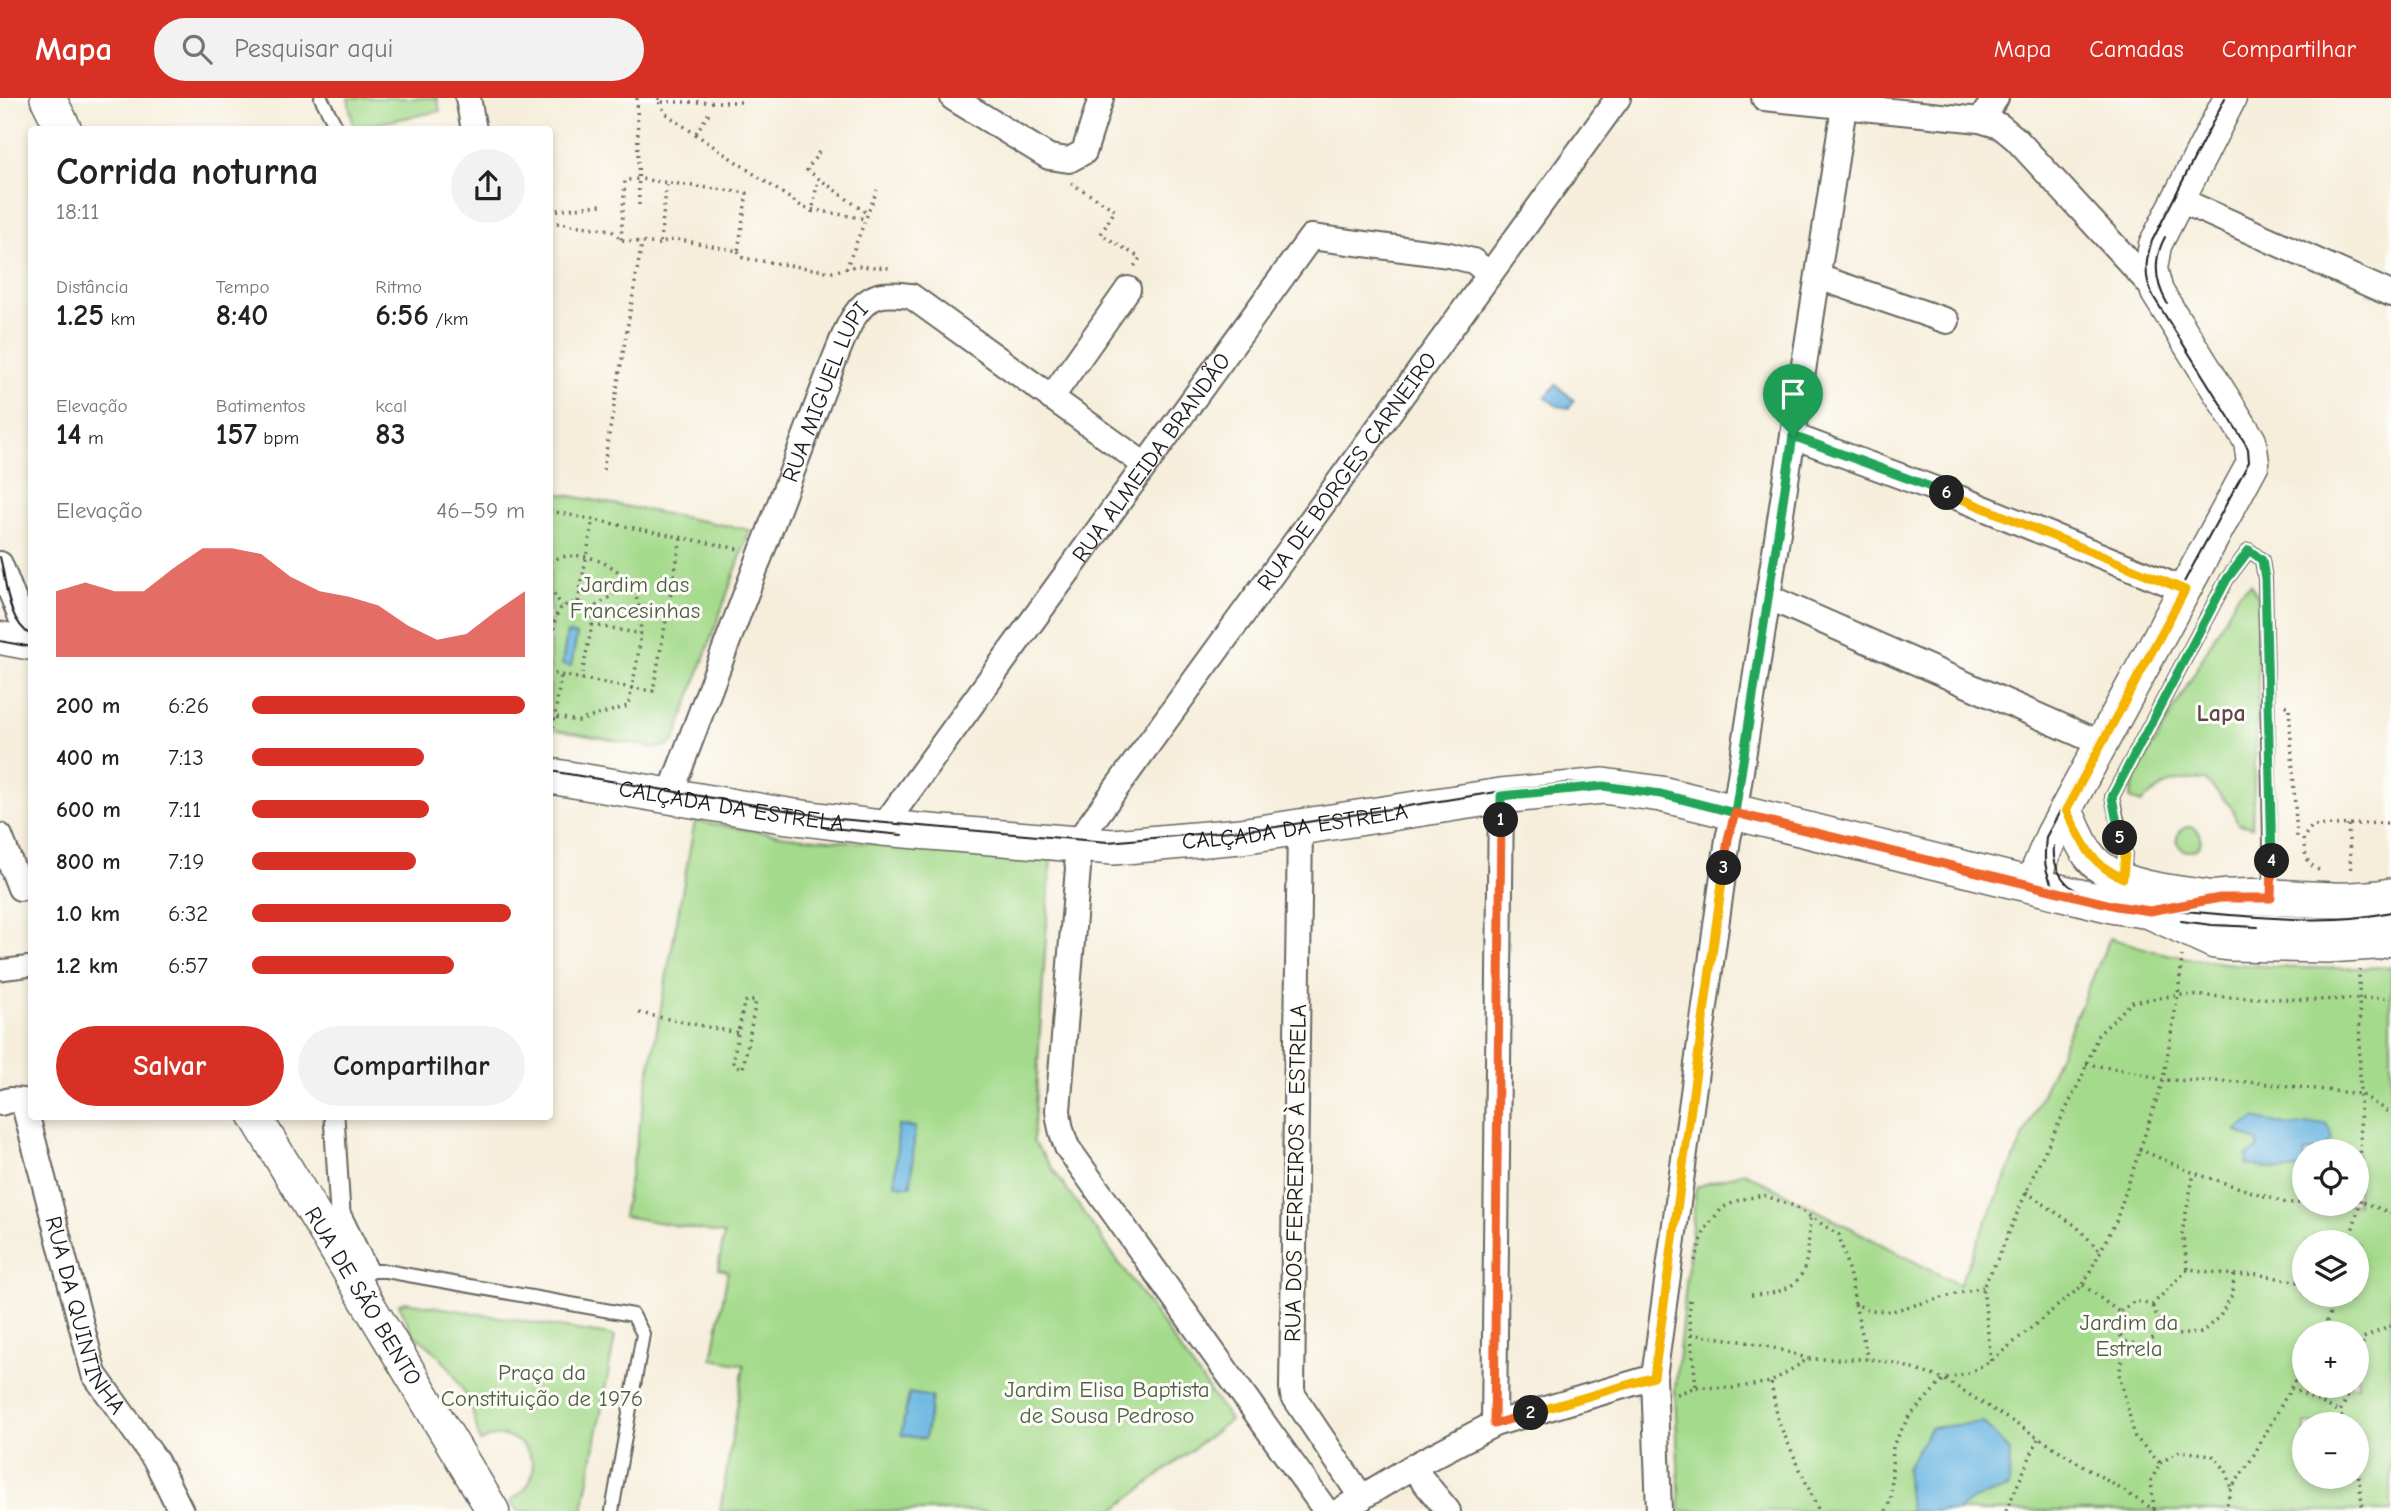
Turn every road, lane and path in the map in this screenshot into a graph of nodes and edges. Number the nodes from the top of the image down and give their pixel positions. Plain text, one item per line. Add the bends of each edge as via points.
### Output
1 (48, 98) edge
2 (321, 98) edge
3 (468, 98) edge
4 (637, 98) edge
5 (953, 98) edge
6 (1101, 98) edge
7 (1618, 98) edge
8 (1765, 98) edge
9 (1996, 98) edge
10 (2230, 98) edge
11 (659, 100) edge
12 (746, 102) dead end
13 (1844, 107) junction
14 (711, 110) dead end
15 (1980, 120) junction
16 (62, 126) edge
17 (336, 126) edge
18 (473, 126) edge
19 (696, 133) junction
20 (819, 152) dead end
21 (640, 179) junction
22 (667, 182) junction
23 (817, 182) junction
24 (877, 190) dead end
25 (1090, 196) dead end
26 (2178, 199) junction
27 (601, 205) dead end
28 (639, 206) dead end
29 (553, 211) edge
30 (812, 213) dead end
31 (867, 216) junction
32 (553, 222) edge
33 (742, 224) junction
34 (749, 225) dead end
35 (621, 240) junction
36 (642, 242) junction
37 (659, 244) junction
38 (738, 251) junction
39 (1140, 258) dead end
40 (893, 268) dead end
41 (846, 269) junction
42 (1490, 274) junction
43 (1818, 277) junction
44 (1128, 289) dead end
45 (2157, 292) junction
46 (2391, 294) edge
47 (1947, 321) dead end
48 (1051, 398) junction
49 (1793, 436) junction
50 (1145, 465) junction
51 (603, 470) dead end
52 (553, 512) edge
53 (593, 520) junction
54 (681, 538) junction
55 (738, 550) dead end
56 (586, 556) junction
57 (553, 559) edge
58 (0, 564) edge
59 (630, 583) junction
60 (2185, 590) junction
61 (553, 592) edge
62 (1768, 597) junction
63 (578, 602) junction
64 (562, 606) junction
65 (590, 610) junction
66 (553, 617) edge
67 (593, 625) junction
68 (642, 634) junction
69 (28, 636) edge
70 (0, 638) edge
71 (28, 643) edge
72 (553, 674) edge
73 (561, 675) junction
74 (581, 679) junction
75 (632, 688) junction
76 (553, 712) edge
77 (553, 717) edge
78 (2284, 733) dead end
79 (2102, 744) junction
80 (553, 777) edge
81 (1501, 796) junction
82 (668, 797) junction
83 (2066, 810) junction
84 (1735, 813) junction
85 (2348, 825) junction
86 (2391, 826) edge
87 (882, 828) junction
88 (1300, 828) junction
89 (0, 836) edge
90 (2303, 838) junction
91 (1075, 845) junction
92 (2362, 871) dead end
93 (2351, 872) junction
94 (2339, 873) dead end
95 (2328, 874) dead end
96 (2031, 885) junction
97 (20, 888) dead end
98 (2111, 890) junction
99 (2391, 897) edge
100 (2220, 898) junction
101 (2271, 898) junction
102 (2150, 911) junction
103 (2381, 941) edge
104 (2183, 950) dead end
105 (28, 966) edge
106 (0, 970) edge
107 (2178, 995) junction
108 (2391, 998) edge
109 (2361, 1000) junction
110 (639, 1013) dead end
111 (738, 1033) junction
112 (2086, 1064) junction
113 (2162, 1080) junction
114 (2361, 1094) junction
115 (12, 1102) edge
116 (2391, 1114) edge
117 (258, 1120) edge
118 (334, 1120) edge
119 (2360, 1139) edge
120 (2139, 1149) junction
121 (2194, 1173) junction
122 (2026, 1192) junction
123 (2292, 1203) edge
124 (2369, 1204) edge
125 (2391, 1213) edge
126 (1810, 1216) junction
127 (2100, 1251) junction
128 (2188, 1269) junction
129 (1693, 1272) dead end
130 (360, 1273) junction
131 (2234, 1275) junction
132 (2292, 1281) edge
133 (2083, 1285) junction
134 (1983, 1287) junction
135 (1690, 1293) dead end
136 (1751, 1295) dead end
137 (1854, 1304) junction
138 (2152, 1305) junction
139 (2119, 1312) junction
140 (2391, 1326) edge
141 (2159, 1327) junction
142 (1691, 1335) junction
143 (2369, 1335) edge
144 (2126, 1342) junction
145 (1808, 1359) junction
146 (1868, 1359) junction
147 (1991, 1361) junction
148 (1654, 1377) junction
149 (1944, 1379) junction
150 (1771, 1382) junction
151 (1696, 1387) junction
152 (2291, 1388) joint
153 (1669, 1397) dead end
154 (2347, 1398) edge
155 (2340, 1412) joint
156 (1494, 1424) junction
157 (2038, 1438) junction
158 (2160, 1463) junction
159 (1412, 1467) junction
160 (2231, 1489) junction
161 (2360, 1489) edge
162 (1362, 1498) junction
163 (181, 1511) edge
164 (494, 1511) edge
165 (612, 1511) edge
166 (1326, 1511) edge
167 (1339, 1511) edge
168 (1448, 1511) edge
169 (1659, 1511) edge
170 (1819, 1511) edge
171 (1886, 1511) edge
172 (2006, 1511) edge
173 (2155, 1511) edge
174 (2225, 1511) edge
175 (2363, 1511) edge

1 - 16 main road
2 - 17 lane
3 - 18 street
4 - 21 path
5 - 6 street via 1049,157 1069,160 1084,152
7 - 42 street, RUA DE BORGES CARNEIRO
8 - 13 street
9 - 15 street
10 - 26 street
11 - 12 path
11 - 19 path via 666,114
13 - 15 street
13 - 43 street
14 - 19 path
15 - 45 street via 2000,126 2016,139
19 - 31 path via 804,208
20 - 23 path via 807,170
21 - 22 path
21 - 28 path
21 - 35 path via 625,180
22 - 33 path via 747,193
22 - 37 path
23 - 30 path, bridge
23 - 31 path
24 - 31 path
25 - 39 path via 1115,210 1101,233
26 - 45 street via 2152,257
26 - 46 street
27 - 29 path
31 - 41 path
32 - 35 path via 611,230
33 - 34 path
33 - 38 path
35 - 36 path
36 - 37 path
36 - 51 path
37 - 38 path via 676,239
38 - 41 path via 743,258 832,272
40 - 41 path
42 - 50 street, RUA ALMEIDA BRANDÃO via 1473,261 1449,255 1311,237
42 - 91 street, RUA DE BORGES CARNEIRO
43 - 47 street
43 - 49 street
44 - 48 street
45 - 60 street via 2254,455 2251,470
48 - 50 street, RUA MIGUEL LUPI
48 - 82 street, RUA MIGUEL LUPI via 911,296 880,295 863,303 833,363
49 - 60 street
49 - 62 street
50 - 87 street, RUA ALMEIDA BRANDÃO
52 - 53 path
53 - 54 path
53 - 56 path
54 - 55 path
54 - 75 path via 653,691
56 - 57 path
56 - 59 path via 610,565
56 - 63 path
58 - 69 street
59 - 65 path
59 - 68 path via 641,608
60 - 79 street
61 - 64 path
62 - 79 street
62 - 84 street
63 - 64 path
63 - 65 path
64 - 66 path
65 - 67 path
67 - 68 path
67 - 74 path
68 - 75 path
70 - 71 street
72 - 73 path
73 - 74 path
73 - 76 path
74 - 75 path
75 - 77 path via 628,706 578,721
78 - 90 path via 2283,706 2289,706 2296,838
79 - 83 street
80 - 82 main road, CALÇADA DA ESTRELA
81 - 84 main road, CALÇADA DA ESTRELA via 1603,786 1661,794
81 - 88 main road, CALÇADA DA ESTRELA
81 - 156 street
82 - 87 main road, CALÇADA DA ESTRELA
83 - 96 street
83 - 98 street via 2089,855 2110,873
84 - 96 main road, CALÇADA DA ESTRELA
84 - 148 street
85 - 86 path
85 - 90 path via 2312,826
85 - 93 path
87 - 91 main road, CALÇADA DA ESTRELA
88 - 91 main road, CALÇADA DA ESTRELA via 1142,845
88 - 162 street, RUA DOS FERREIROS À ESTRELA via 1292,1388
89 - 97 street
90 - 95 path via 2305,857 2313,868
91 - 166 street via 1078,868 1058,1110 1063,1138
92 - 93 path
93 - 94 path
96 - 98 main road, CALÇADA DA ESTRELA
98 - 100 street via 2145,887
98 - 101 lane via 2125,853 2112,797 2227,579 2249,550 2262,560 2265,579
98 - 102 main road, CALÇADA DA ESTRELA
99 - 101 main road via 2348,901
100 - 101 main road
100 - 102 main road
102 - 103 main road via 2215,941 2327,945
103 - 109 path
104 - 107 path
105 - 106 street
107 - 109 path
107 - 112 path via 2132,1002 2098,1035
107 - 113 path
108 - 109 path
109 - 114 path
110 - 111 path
111 - 111 path via 744,1003 755,1001 743,1068 735,1066
112 - 113 path
112 - 122 path
113 - 114 path via 2252,1082
113 - 120 path
114 - 116 path
114 - 119 path
115 - 163 street, RUA DA QUINTINHA via 94,1374 156,1461
117 - 130 street, RUA DE SÃO BENTO
118 - 130 street via 340,1213
120 - 121 path
120 - 127 path via 2116,1221
121 - 123 path
121 - 128 path via 2182,1233
122 - 127 path via 2076,1226
122 - 134 path
124 - 125 path
126 - 129 path via 1763,1195 1738,1200 1722,1208 1705,1229
126 - 136 path via 1807,1266 1791,1287 1775,1294
126 - 137 path via 1839,1235
127 - 133 path
128 - 131 path
128 - 138 path
130 - 164 street, RUA DE SÃO BENTO
130 - 165 lane via 386,1271 632,1315 643,1334
131 - 132 path
131 - 141 path via 2233,1293 2220,1315 2201,1333 2176,1335
133 - 139 path
133 - 147 path
134 - 137 path via 1892,1311 1870,1311
134 - 147 path
135 - 142 path
137 - 146 path
138 - 139 path via 2135,1301
138 - 141 path
139 - 144 path via 2117,1332
140 - 143 path
141 - 144 path via 2157,1335 2143,1345
142 - 145 path via 1721,1337
142 - 151 path
144 - 158 path via 2119,1374 2135,1437
145 - 146 path
145 - 150 path
146 - 149 path
147 - 149 path
148 - 156 street
148 - 169 street
149 - 157 path
149 - 171 path via 1908,1418 1893,1445 1891,1500
150 - 151 path
150 - 170 path via 1778,1421
151 - 153 path
152 - 155 path
152 - 160 path
154 - 155 path
156 - 159 street
157 - 172 path
157 - 173 path
158 - 160 path via 2180,1451 2211,1455 2226,1470
158 - 173 path via 2151,1481
159 - 162 street
159 - 168 street
160 - 174 path
161 - 175 path
162 - 167 street

